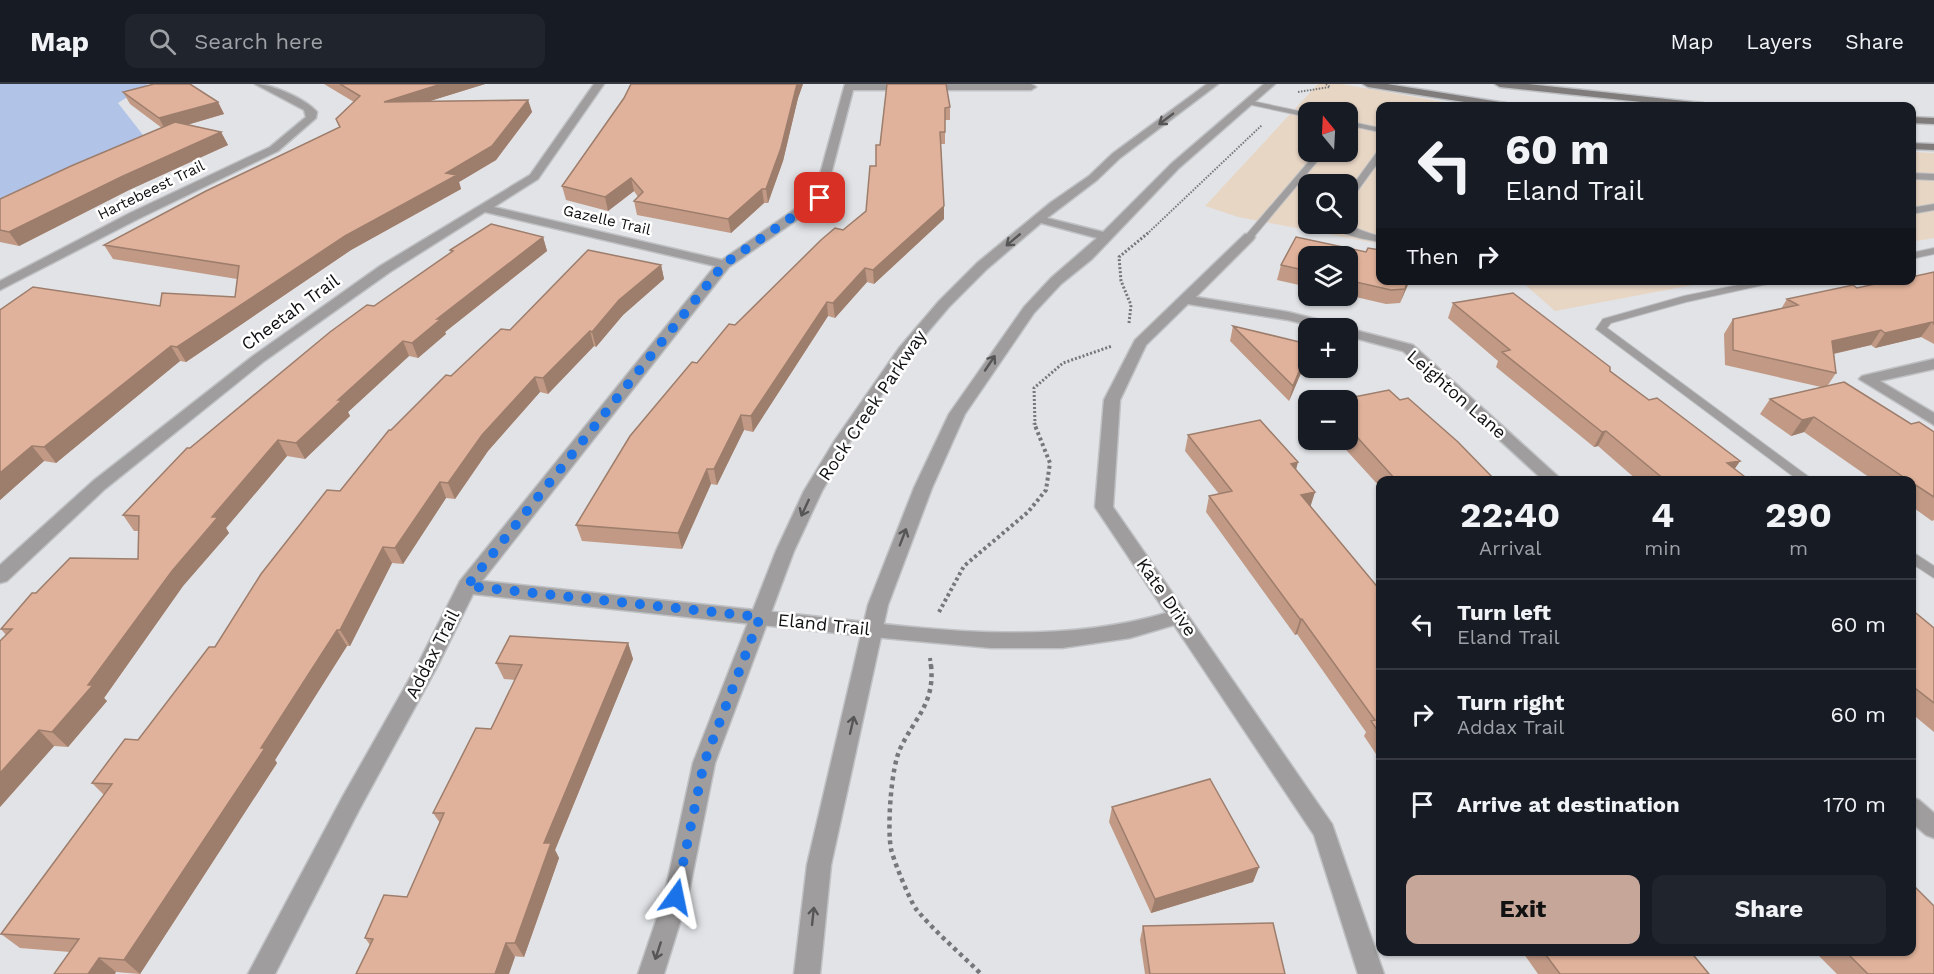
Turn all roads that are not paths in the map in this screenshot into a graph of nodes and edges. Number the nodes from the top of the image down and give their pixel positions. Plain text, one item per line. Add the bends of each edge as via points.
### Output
1 (260, 84) edge
2 (599, 84) edge
3 (1212, 84) edge
4 (1270, 84) edge
5 (1368, 84) edge
6 (1500, 84) edge
7 (850, 86) edge
8 (1031, 87) dead end
9 (1250, 102) junction
10 (1481, 102) edge
11 (1666, 102) edge
12 (1298, 113) edge
13 (1916, 120) edge
14 (1934, 120) edge
15 (1358, 125) edge
16 (1376, 129) edge
17 (1916, 146) edge
18 (1934, 147) edge
19 (1376, 159) edge
20 (1313, 162) edge
21 (1916, 176) edge
22 (1934, 177) edge
23 (1358, 184) edge
24 (1934, 207) edge
25 (482, 208) junction
26 (1916, 211) edge
27 (1038, 219) junction
28 (1358, 234) edge
29 (1106, 237) junction
30 (1249, 237) joint
31 (1376, 238) edge
32 (1934, 251) edge
33 (1916, 255) edge
34 (724, 264) junction
35 (1755, 285) edge
36 (0, 286) edge
37 (1185, 299) junction
38 (1298, 319) edge
39 (1358, 335) edge
40 (1934, 364) edge
41 (1934, 420) edge
42 (1549, 476) edge
43 (1802, 476) edge
44 (1916, 560) edge
45 (1934, 573) edge
46 (0, 576) edge
47 (467, 586) junction
48 (1180, 616) junction
49 (760, 617) junction
50 (873, 630) junction
51 (1916, 812) edge
52 (1934, 828) edge
53 (261, 974) edge
54 (651, 974) edge
55 (807, 974) edge
56 (1371, 974) edge

1 - 36 street, Hartebeest Trail via 308,108 312,116 274,149
2 - 25 street, Cheetah Trail via 537,174
3 -> 27 street, Rock Creek Parkway
4 - 9 street
5 - 10 main road
6 - 11 main road
7 - 8 street
7 - 34 street, Addax Trail via 820,198
9 - 12 lane
9 - 29 street via 1175,166
13 - 14 main road
15 - 16 lane
17 - 18 main road
19 - 23 lane
20 - 30 lane
21 - 22 lane
24 - 26 lane
25 - 34 street, Gazelle Trail
25 - 46 street, Cheetah Trail via 345,297 221,387 99,485
27 - 29 street
27 -> 49 street, Rock Creek Parkway via 982,266 904,351 813,492
28 - 31 lane
50 -> 29 street via 903,538 957,414 1029,310
30 - 37 street, Kate Drive
32 - 33 lane
34 - 47 street, Addax Trail
35 - 43 lane via 1684,299 1607,321 1601,329
37 - 38 street
37 - 48 street, Kate Drive via 1140,343 1112,400 1104,507
39 - 42 street, Leighton Lane via 1408,348
40 - 41 street via 1868,379
44 - 45 lane
47 - 49 street, Eland Trail
47 - 53 street, Addax Trail
48 - 50 street, Eland Trail via 1130,631 1062,640 991,640
48 - 56 street, Kate Drive via 1324,831
49 - 50 street, Eland Trail
49 -> 54 street, Rock Creek Parkway via 704,763 676,897
55 -> 50 street via 819,865
51 - 52 street

